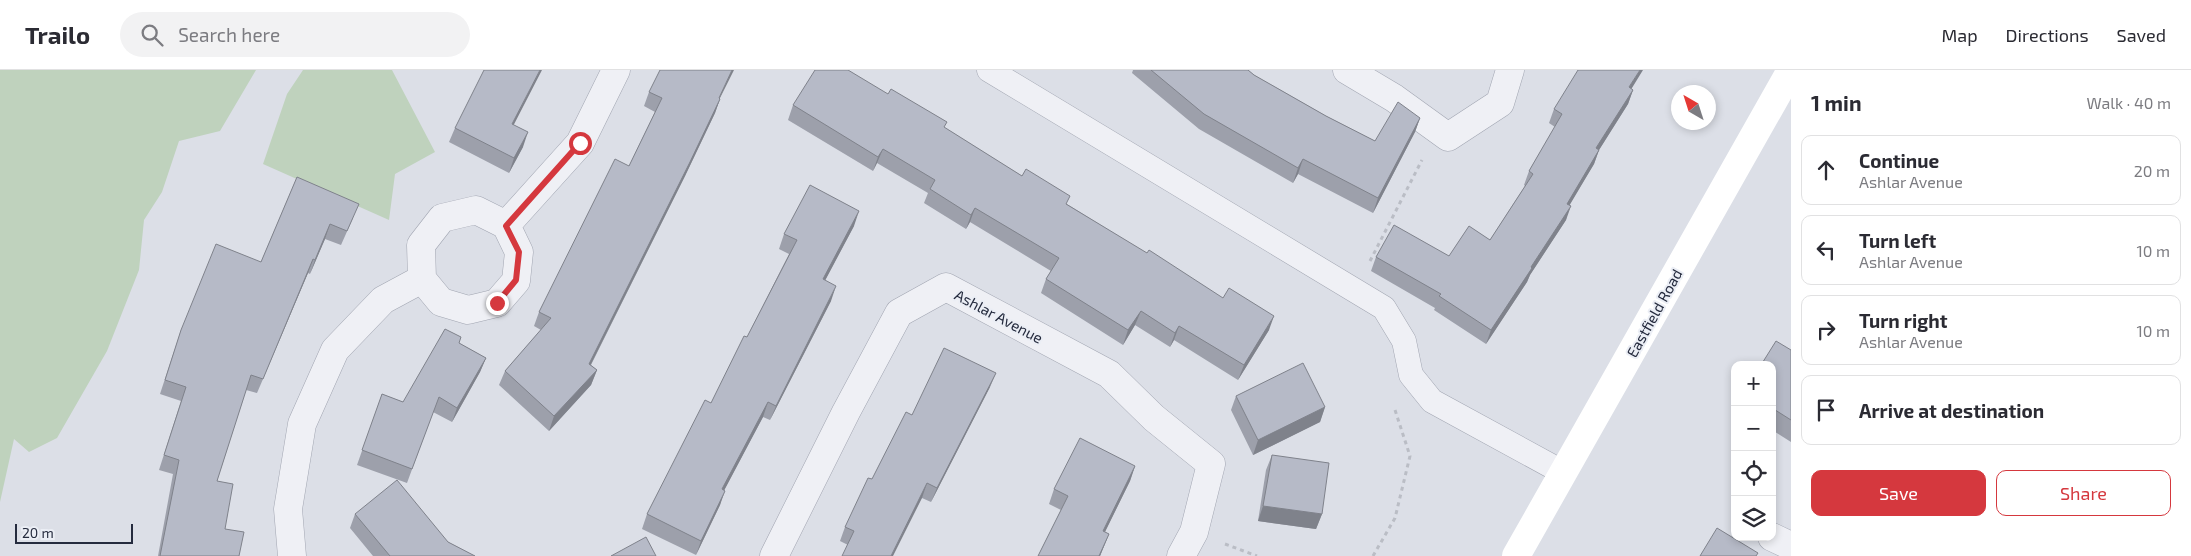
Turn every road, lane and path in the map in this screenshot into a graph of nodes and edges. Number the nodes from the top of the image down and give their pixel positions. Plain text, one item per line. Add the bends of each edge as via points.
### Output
1 (616, 70) edge
2 (990, 70) edge
3 (1347, 70) edge
4 (1510, 70) edge
5 (1791, 70) edge
6 (506, 226) junction
7 (422, 279) junction
8 (1564, 473) junction
9 (1776, 539) edge
10 (1791, 546) edge
11 (292, 556) edge
12 (774, 556) edge
13 (1181, 556) edge
14 (1516, 556) edge

1 - 6 street via 580,143
2 - 8 lane via 1384,308 1404,341 1411,375 1432,401
3 - 4 street via 1394,98 1448,138 1500,103
5 - 8 street, Eastfield Road
6 - 7 street via 476,210 442,218 421,245
6 - 7 street via 519,252 516,280 497,303 468,310 441,302
7 - 11 street via 382,300 335,350 302,424 288,509
8 - 14 street, Eastfield Road
9 - 10 street
12 - 13 street, Ashlar Avenue via 899,313 946,288 1109,374 1154,418 1211,464 1194,532

